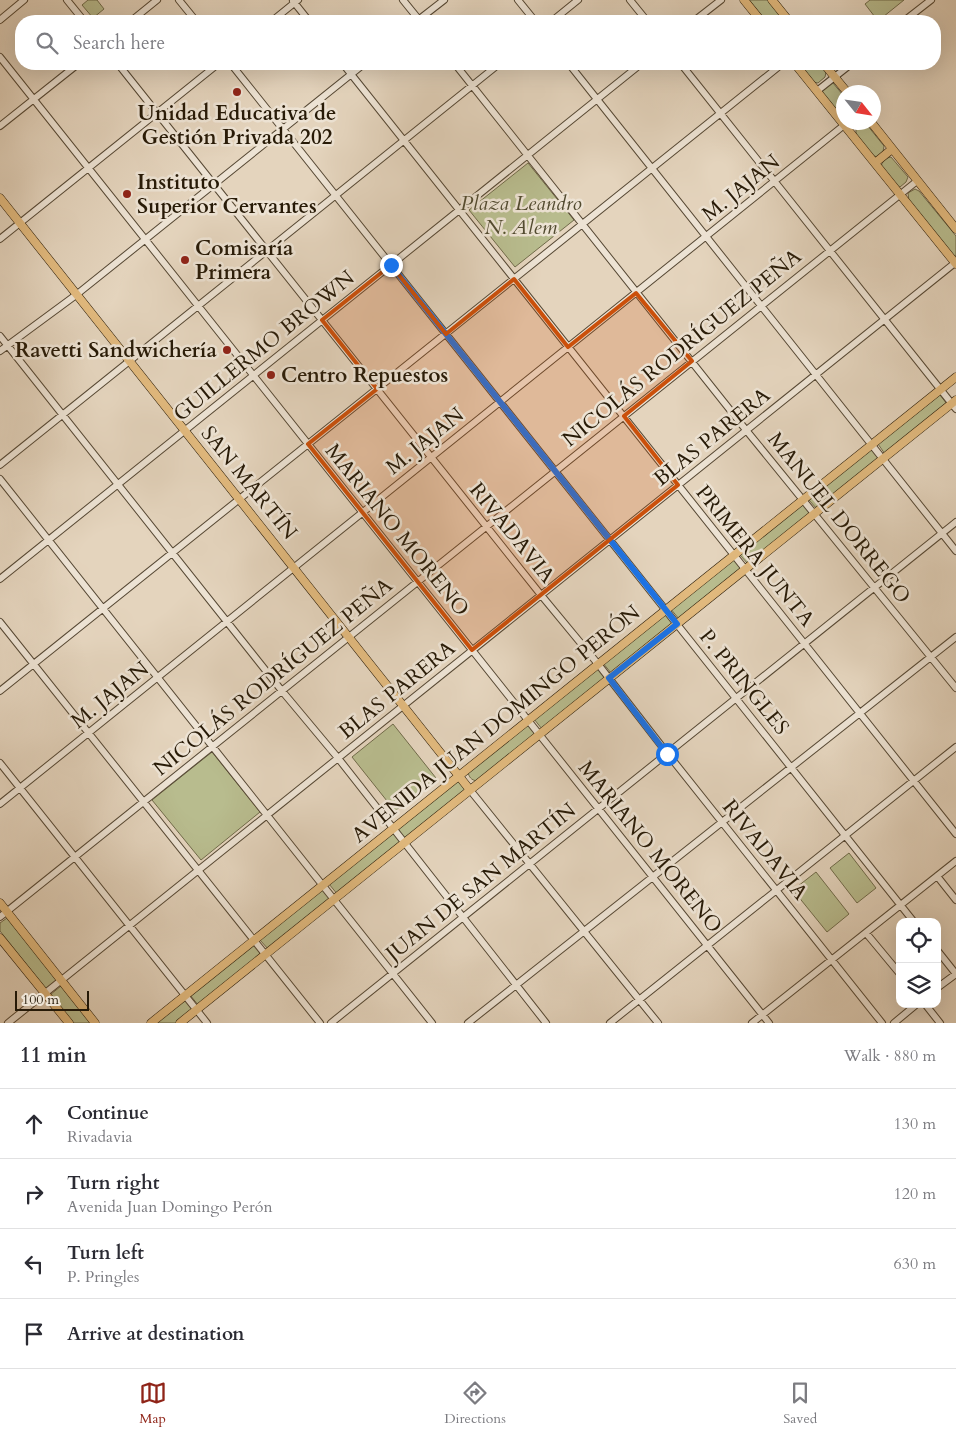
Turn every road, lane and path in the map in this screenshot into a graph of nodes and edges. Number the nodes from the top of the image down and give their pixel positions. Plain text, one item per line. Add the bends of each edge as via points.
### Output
1 (24, 0) edge
2 (67, 0) edge
3 (157, 0) edge
4 (179, 0) edge
5 (403, 0) edge
6 (444, 0) edge
7 (518, 0) edge
8 (578, 0) edge
9 (630, 0) edge
10 (721, 0) edge
11 (744, 0) edge
12 (772, 0) edge
13 (930, 0) edge
14 (295, 1) edge
15 (79, 15) edge
16 (138, 15) edge
17 (191, 15) edge
18 (279, 15) edge
19 (305, 15) edge
20 (414, 15) edge
21 (426, 15) edge
22 (530, 15) edge
23 (559, 15) edge
24 (642, 15) edge
25 (702, 15) edge
26 (756, 15) edge
27 (785, 15) edge
28 (911, 15) edge
29 (0, 20) edge
30 (0, 57) edge
31 (70, 70) edge
32 (123, 70) edge
33 (211, 70) edge
34 (236, 70) edge
35 (348, 70) edge
36 (356, 70) edge
37 (460, 70) edge
38 (492, 70) edge
39 (574, 70) edge
40 (633, 70) edge
41 (686, 70) edge
42 (774, 70) edge
43 (801, 70) edge
44 (829, 70) edge
45 (843, 70) edge
46 (351, 74) junction
47 (834, 77) junction
48 (473, 85) junction
49 (841, 85) edge
50 (817, 91) junction
51 (33, 99) junction
52 (597, 99) junction
53 (157, 113) junction
54 (720, 113) junction
55 (836, 113) edge
56 (0, 126) edge
57 (283, 129) junction
58 (839, 130) edge
59 (850, 130) edge
60 (877, 130) edge
61 (404, 140) junction
62 (892, 149) junction
63 (528, 154) junction
64 (875, 163) junction
65 (88, 168) junction
66 (651, 169) junction
67 (917, 180) junction
68 (774, 182) junction
69 (214, 185) junction
70 (900, 194) junction
71 (336, 195) junction
72 (0, 198) edge
73 (459, 210) junction
74 (20, 223) junction
75 (582, 224) junction
76 (956, 229) edge
77 (706, 237) junction
78 (0, 240) edge
79 (145, 240) junction
80 (267, 250) junction
81 (830, 251) junction
82 (956, 263) edge
83 (391, 265) junction
84 (514, 279) junction
85 (636, 293) junction
86 (76, 295) junction
87 (198, 306) junction
88 (761, 306) junction
89 (884, 319) junction
90 (322, 320) junction
91 (446, 334) junction
92 (0, 336) edge
93 (8, 345) junction
94 (568, 347) junction
95 (0, 351) edge
96 (130, 361) junction
97 (692, 361) junction
98 (815, 375) junction
99 (253, 376) junction
100 (956, 377) edge
101 (377, 389) junction
102 (940, 390) junction
103 (500, 402) junction
104 (955, 404) edge
105 (62, 416) junction
106 (624, 416) junction
107 (746, 430) junction
108 (184, 431) junction
109 (308, 444) junction
110 (871, 445) junction
111 (431, 458) junction
112 (882, 459) junction
113 (0, 465) edge
114 (555, 470) junction
115 (0, 479) edge
116 (117, 485) junction
117 (678, 485) junction
118 (239, 499) junction
119 (803, 499) junction
120 (363, 513) junction
121 (815, 513) junction
122 (956, 522) edge
123 (486, 527) junction
124 (942, 533) junction
125 (48, 540) junction
126 (610, 540) junction
127 (956, 551) edge
128 (172, 554) junction
129 (734, 555) junction
130 (294, 568) junction
131 (745, 569) junction
132 (0, 579) edge
133 (417, 581) junction
134 (875, 587) junction
135 (541, 595) junction
136 (102, 609) junction
137 (666, 610) junction
138 (0, 622) edge
139 (227, 622) junction
140 (677, 624) junction
141 (349, 637) junction
142 (956, 637) edge
143 (804, 643) junction
144 (472, 650) junction
145 (931, 656) junction
146 (34, 664) junction
147 (598, 664) junction
148 (157, 678) junction
149 (609, 678) junction
150 (956, 688) edge
151 (0, 691) edge
152 (282, 691) junction
153 (736, 698) junction
154 (404, 706) junction
155 (859, 712) junction
156 (528, 721) junction
157 (89, 733) junction
158 (539, 734) junction
159 (212, 747) junction
160 (956, 747) edge
161 (667, 754) junction
162 (338, 758) junction
163 (0, 763) edge
164 (790, 766) junction
165 (459, 776) junction
166 (913, 780) junction
167 (20, 788) junction
168 (470, 790) junction
169 (144, 802) junction
170 (0, 804) edge
171 (598, 808) junction
172 (267, 816) junction
173 (721, 822) junction
174 (393, 828) junction
175 (956, 834) edge
176 (846, 836) junction
177 (404, 843) junction
178 (75, 857) junction
179 (956, 861) edge
180 (531, 863) junction
181 (198, 871) junction
182 (937, 876) junction
183 (654, 878) junction
184 (322, 886) junction
185 (776, 891) junction
186 (334, 900) junction
187 (956, 900) edge
188 (0, 903) edge
189 (901, 906) junction
190 (3, 914) edge
191 (463, 917) junction
192 (911, 918) edge
193 (130, 926) junction
194 (585, 931) junction
195 (866, 933) junction
196 (0, 938) edge
197 (254, 941) junction
198 (708, 946) junction
199 (265, 954) junction
200 (941, 955) edge
201 (831, 959) junction
202 (896, 969) edge
203 (392, 974) junction
204 (956, 974) edge
205 (62, 980) junction
206 (516, 985) junction
207 (941, 985) edge
208 (45, 994) junction
209 (185, 996) junction
210 (640, 999) junction
211 (912, 1008) edge
212 (928, 1008) edge
213 (196, 1010) junction
214 (762, 1015) junction
215 (8, 1023) edge
216 (69, 1023) edge
217 (95, 1023) edge
218 (151, 1023) edge
219 (180, 1023) edge
220 (207, 1023) edge
221 (320, 1023) edge
222 (331, 1023) edge
223 (432, 1023) edge
224 (468, 1023) edge
225 (546, 1023) edge
226 (610, 1023) edge
227 (658, 1023) edge
228 (752, 1023) edge
229 (769, 1023) edge
230 (882, 1023) edge
231 (894, 1023) edge
232 (940, 1023) edge

1 - 29 street
2 - 15 street
3 - 16 street
4 - 17 street
5 - 20 street
6 - 21 street
7 - 22 street
8 - 23 street
9 - 24 street
10 - 25 street
11 - 26 main road
12 - 27 main road
13 - 28 street
14 - 18 street
14 - 19 street
30 - 51 street, MARIANO MORENO
31 - 51 street
32 - 53 street, RIVADAVIA
33 - 53 street
34 - 57 street, P. PRINGLES
35 - 46 street, PRIMERA JUNTA
36 - 46 street
37 - 48 street, MANUEL DORREGO
38 - 48 street
39 - 52 street
40 - 52 street, GUILLERMO BROWN
41 - 54 street
42 - 54 street
43 - 50 main road
44 - 47 main road
45 - 47 street
46 - 57 street
46 - 61 street, PRIMERA JUNTA
47 - 49 main road
47 - 50 street
48 - 61 street
48 - 63 street, MANUEL DORREGO
50 - 55 main road
51 - 56 street
51 - 65 street, MARIANO MORENO
52 - 63 street, GUILLERMO BROWN
52 - 66 street
53 - 65 street
53 - 69 street, RIVADAVIA
54 - 66 street
54 - 68 street
57 - 69 street
57 - 71 street, P. PRINGLES
58 - 68 street, M. JAJAN
59 - 64 main road
60 - 62 main road
61 - 71 street
61 - 73 street, PRIMERA JUNTA
62 - 64 main road
62 - 67 main road
63 - 73 street, GUILLERMO BROWN
63 - 75 street, MANUEL DORREGO
64 - 70 main road
65 - 74 street
65 - 79 street, MARIANO MORENO
66 - 75 street
66 - 77 street
67 - 70 street, NICOLÁS RODRÍGUEZ PEÑA
67 - 76 main road
68 - 77 street, M. JAJAN
68 - 81 street
69 - 79 street
69 - 80 street, RIVADAVIA
70 - 81 street, NICOLÁS RODRÍGUEZ PEÑA
70 - 82 main road
71 - 80 street
71 - 83 street, P. PRINGLES
72 - 74 main road, SAN MARTÍN
73 - 83 street, GUILLERMO BROWN
73 - 84 street, PRIMERA JUNTA
74 - 78 street
74 - 86 main road, SAN MARTÍN
75 - 84 street
75 - 85 street, MANUEL DORREGO
77 - 85 street, M. JAJAN
77 - 88 street
79 - 86 street
79 - 87 street, MARIANO MORENO
80 - 87 street
80 - 90 street, RIVADAVIA
81 - 88 street, NICOLÁS RODRÍGUEZ PEÑA
81 - 89 street
82 - 89 street, BLAS PARERA
83 - 90 street, GUILLERMO BROWN
83 - 91 street, P. PRINGLES
84 - 91 street
84 - 94 street, PRIMERA JUNTA
85 - 94 street, M. JAJAN
85 - 97 street, MANUEL DORREGO
86 - 93 street
86 - 96 main road, SAN MARTÍN
87 - 96 street
87 - 99 street, MARIANO MORENO
88 - 97 street, NICOLÁS RODRÍGUEZ PEÑA
88 - 98 street
89 - 98 street, BLAS PARERA
89 - 102 street
90 - 99 street, GUILLERMO BROWN
90 - 101 street, RIVADAVIA
91 - 101 street
91 - 103 street, P. PRINGLES
92 - 93 street
93 - 95 street
93 - 105 street
94 - 103 street, M. JAJAN
94 - 106 street, PRIMERA JUNTA
96 - 105 street
96 - 108 main road, SAN MARTÍN
97 - 106 street, NICOLÁS RODRÍGUEZ PEÑA
97 - 107 street, MANUEL DORREGO
98 - 107 street, BLAS PARERA
98 - 110 street
99 - 108 street, GUILLERMO BROWN
99 - 109 street, MARIANO MORENO
100 - 102 main road, AVENIDA JUAN DOMINGO PERÓN
101 - 109 street
101 - 111 street, RIVADAVIA
102 - 104 street
102 - 110 main road, AVENIDA JUAN DOMINGO PERÓN
103 - 111 street, M. JAJAN
103 - 114 street, P. PRINGLES
104 - 112 main road, AVENIDA JUAN DOMINGO PERÓN
105 - 113 street
105 - 116 street
106 - 114 street, NICOLÁS RODRÍGUEZ PEÑA
106 - 117 street, PRIMERA JUNTA
107 - 117 street, BLAS PARERA
107 - 119 street, MANUEL DORREGO
108 - 116 street, GUILLERMO BROWN
108 - 118 main road, SAN MARTÍN
109 - 118 street
109 - 120 street, MARIANO MORENO
110 - 112 street
110 - 119 main road, AVENIDA JUAN DOMINGO PERÓN
111 - 120 street, M. JAJAN
111 - 123 street, RIVADAVIA
112 - 121 main road, AVENIDA JUAN DOMINGO PERÓN
112 - 124 street
114 - 123 street, NICOLÁS RODRÍGUEZ PEÑA
114 - 126 street, P. PRINGLES
115 - 125 street
116 - 125 street, GUILLERMO BROWN
116 - 128 street
117 - 126 street, BLAS PARERA
117 - 129 street, PRIMERA JUNTA
118 - 128 street
118 - 130 main road, SAN MARTÍN
119 - 121 street, MANUEL DORREGO
119 - 129 main road, AVENIDA JUAN DOMINGO PERÓN
120 - 130 street, M. JAJAN
120 - 133 street, MARIANO MORENO
121 - 131 main road, AVENIDA JUAN DOMINGO PERÓN
121 - 134 street, MANUEL DORREGO
122 - 124 street, JUAN DE SAN MARTÍN
123 - 133 street, NICOLÁS RODRÍGUEZ PEÑA
123 - 135 street, RIVADAVIA
124 - 127 street
124 - 134 street, JUAN DE SAN MARTÍN
125 - 132 street, GUILLERMO BROWN
125 - 136 street
126 - 135 street, BLAS PARERA
126 - 137 street, P. PRINGLES
128 - 136 street
128 - 139 street
129 - 131 street, PRIMERA JUNTA
129 - 137 main road, AVENIDA JUAN DOMINGO PERÓN
130 - 139 street, M. JAJAN
130 - 141 main road, SAN MARTÍN
131 - 140 main road, AVENIDA JUAN DOMINGO PERÓN
131 - 143 street, PRIMERA JUNTA
133 - 141 street, NICOLÁS RODRÍGUEZ PEÑA
133 - 144 street, MARIANO MORENO
134 - 143 street, JUAN DE SAN MARTÍN
134 - 145 street, MANUEL DORREGO
135 - 144 street, BLAS PARERA
135 - 147 street, RIVADAVIA
136 - 146 street
136 - 148 street
137 - 140 street, P. PRINGLES
137 - 147 main road, AVENIDA JUAN DOMINGO PERÓN
138 - 146 street
139 - 148 street, M. JAJAN
139 - 152 street
140 - 149 main road, AVENIDA JUAN DOMINGO PERÓN
140 - 153 street, P. PRINGLES
141 - 152 street, NICOLÁS RODRÍGUEZ PEÑA
141 - 154 main road, SAN MARTÍN
142 - 145 street
143 - 153 street, JUAN DE SAN MARTÍN
143 - 155 street, PRIMERA JUNTA
144 - 154 street, BLAS PARERA
144 - 156 street, MARIANO MORENO
145 - 150 street, MANUEL DORREGO
145 - 155 street
146 - 151 street
146 - 157 street
147 - 149 street, RIVADAVIA
147 - 156 main road, AVENIDA JUAN DOMINGO PERÓN
148 - 157 street, M. JAJAN
148 - 159 street
149 - 158 main road, AVENIDA JUAN DOMINGO PERÓN
149 - 161 street, RIVADAVIA
152 - 159 street, NICOLÁS RODRÍGUEZ PEÑA
152 - 162 street
153 - 161 street, JUAN DE SAN MARTÍN
153 - 164 street, P. PRINGLES
154 - 162 street, BLAS PARERA
154 - 165 main road, SAN MARTÍN
155 - 164 street
155 - 166 street, PRIMERA JUNTA
156 - 158 street, MARIANO MORENO
156 - 165 main road, AVENIDA JUAN DOMINGO PERÓN
157 - 167 street, M. JAJAN
157 - 169 street
158 - 168 main road, AVENIDA JUAN DOMINGO PERÓN
158 - 171 street, MARIANO MORENO
159 - 169 street, NICOLÁS RODRÍGUEZ PEÑA
159 - 172 street
160 - 166 street
161 - 171 street, JUAN DE SAN MARTÍN
161 - 173 street, RIVADAVIA
162 - 172 street, BLAS PARERA
162 - 174 street
163 - 167 street
164 - 173 street
164 - 176 street, P. PRINGLES
165 - 168 main road, SAN MARTÍN
165 - 174 main road, AVENIDA JUAN DOMINGO PERÓN
166 - 175 street, PRIMERA JUNTA
166 - 176 street
167 - 170 street, M. JAJAN
167 - 178 street
168 - 177 main road, AVENIDA JUAN DOMINGO PERÓN
168 - 180 street
169 - 178 street, NICOLÁS RODRÍGUEZ PEÑA
169 - 181 street
171 - 180 street, JUAN DE SAN MARTÍN
171 - 183 street, MARIANO MORENO
172 - 181 street, BLAS PARERA
172 - 184 street
173 - 183 street
173 - 185 street, RIVADAVIA
174 - 177 street
174 - 184 main road, AVENIDA JUAN DOMINGO PERÓN
176 - 185 street
176 - 189 street, P. PRINGLES
177 - 186 main road, AVENIDA JUAN DOMINGO PERÓN
177 - 191 street
178 - 190 street, NICOLÁS RODRÍGUEZ PEÑA
178 - 193 street
179 - 182 street
180 - 191 street, JUAN DE SAN MARTÍN
180 - 194 street
181 - 193 street, BLAS PARERA
181 - 197 street
182 - 187 street
182 - 189 street
183 - 194 street
183 - 198 street, MARIANO MORENO
184 - 186 street
184 - 197 main road, AVENIDA JUAN DOMINGO PERÓN
185 - 198 street
185 - 201 street, RIVADAVIA
186 - 199 main road, AVENIDA JUAN DOMINGO PERÓN
186 - 203 street
188 - 190 main road
189 - 192 street, P. PRINGLES
189 - 195 street
190 - 205 main road
191 - 203 street, JUAN DE SAN MARTÍN
191 - 206 street
193 - 205 street, BLAS PARERA
193 - 209 street
194 - 206 street
194 - 210 street
195 - 201 street
195 - 202 street
196 - 208 main road
197 - 199 street
197 - 209 main road, AVENIDA JUAN DOMINGO PERÓN
198 - 210 street
198 - 214 street, MARIANO MORENO
199 - 213 main road, AVENIDA JUAN DOMINGO PERÓN
199 - 221 street
200 - 204 street
201 - 214 street
201 - 230 street, RIVADAVIA
203 - 222 street, JUAN DE SAN MARTÍN
203 - 223 street
204 - 207 street
205 - 208 street, BLAS PARERA
205 - 217 main road
206 - 224 street
206 - 225 street
208 - 215 street, BLAS PARERA
208 - 216 main road
209 - 213 street
209 - 218 main road, AVENIDA JUAN DOMINGO PERÓN
210 - 226 street
210 - 227 street
211 - 231 street
212 - 232 street
213 - 219 main road, AVENIDA JUAN DOMINGO PERÓN
213 - 220 street
214 - 228 street
214 - 229 street, MARIANO MORENO

